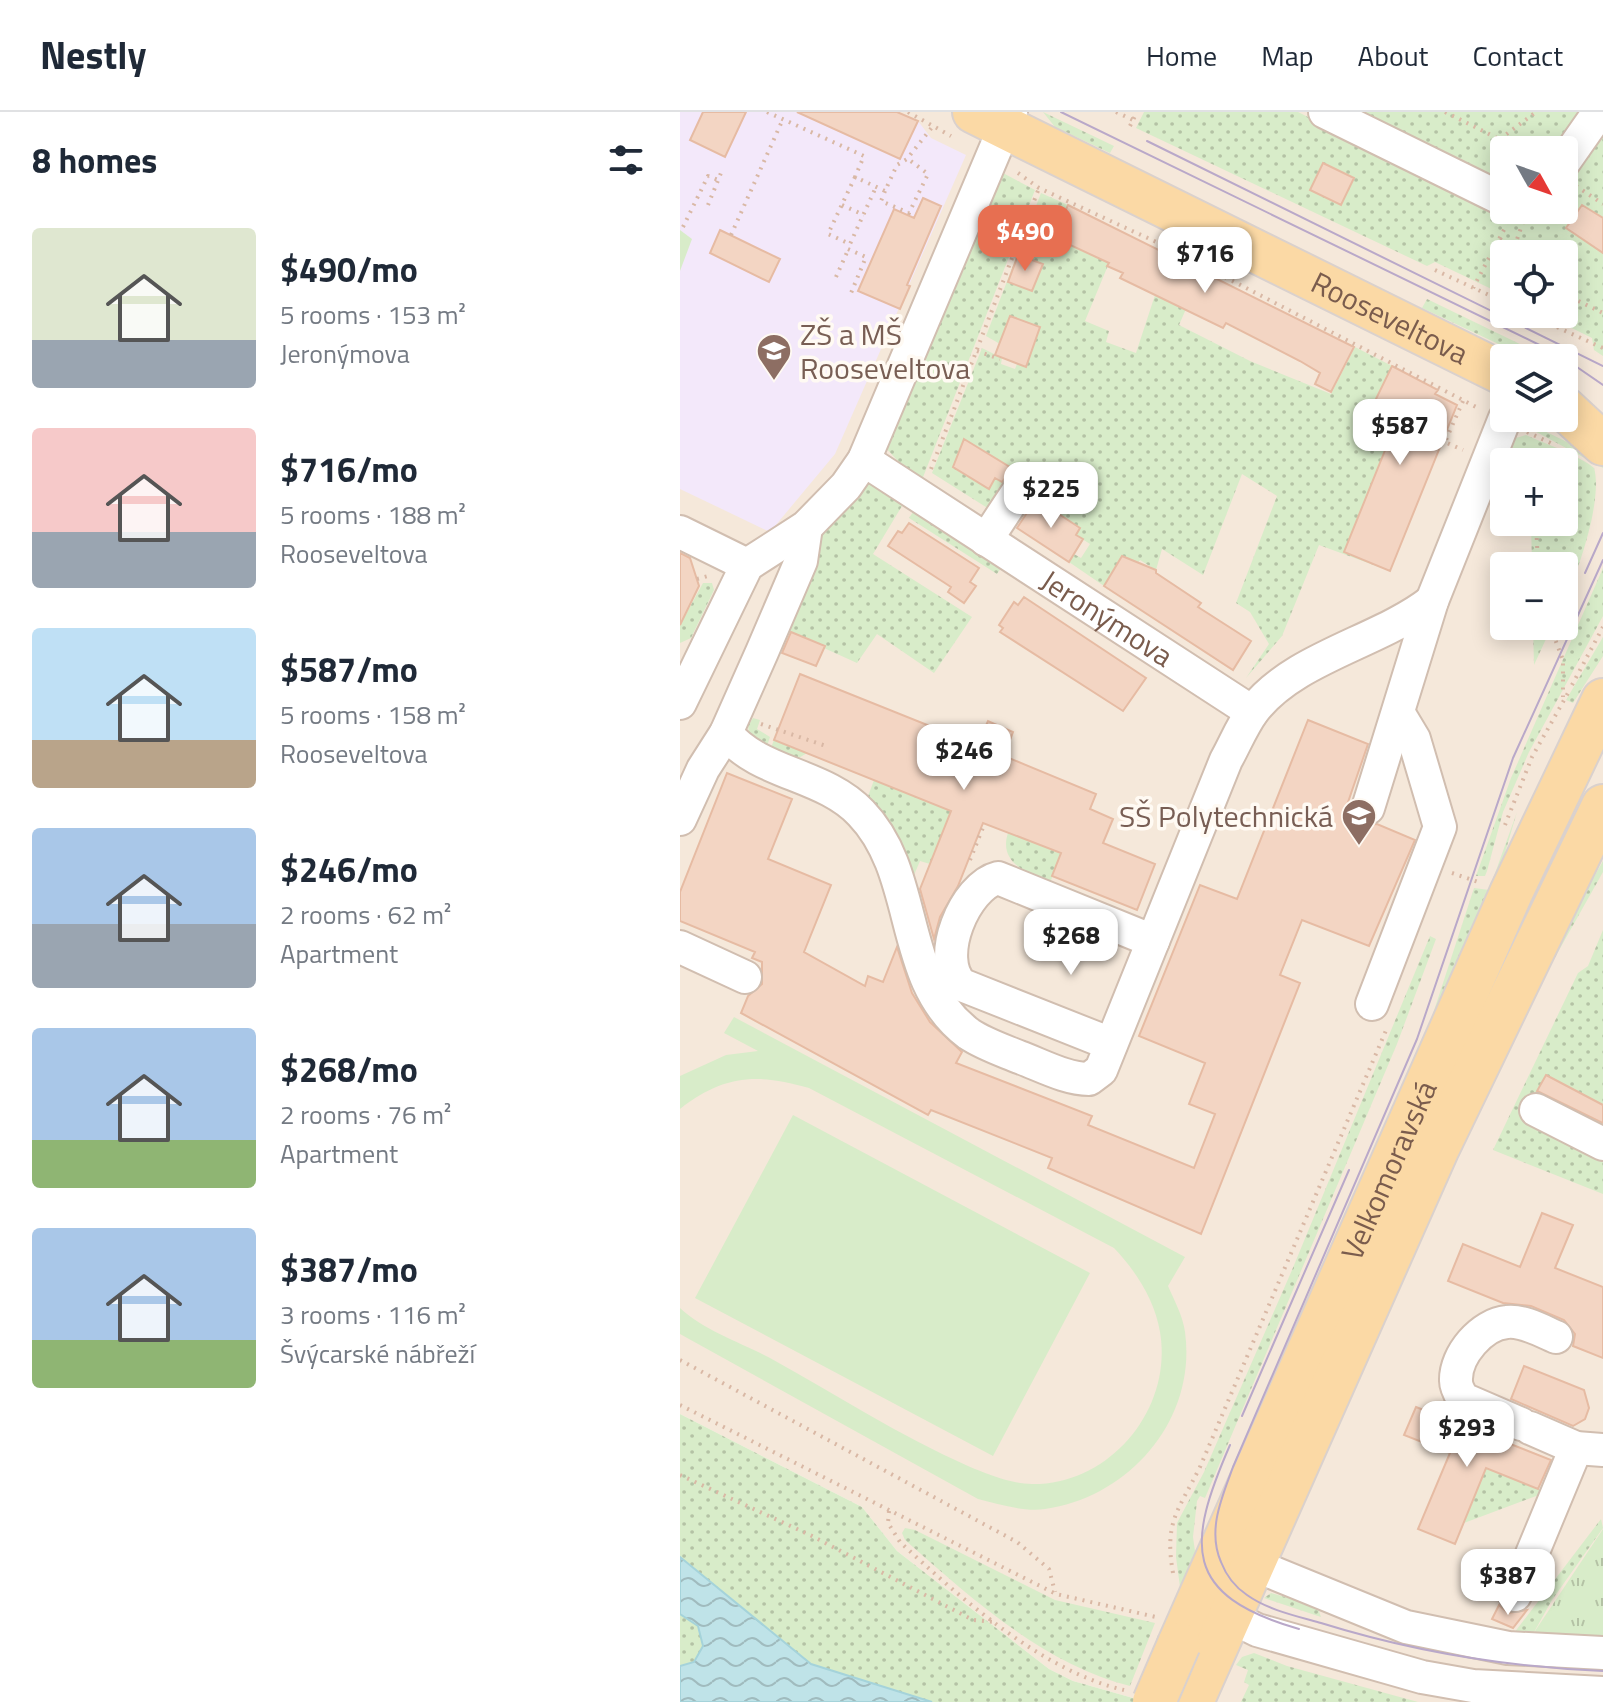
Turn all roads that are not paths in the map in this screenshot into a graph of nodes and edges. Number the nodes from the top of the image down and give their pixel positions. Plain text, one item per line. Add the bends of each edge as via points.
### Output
1 (1325, 112) edge
2 (1599, 112) edge
3 (994, 131) edge
4 (1578, 153) edge
5 (1490, 200) edge
6 (1490, 367) edge
7 (1603, 402) edge
8 (1578, 403) edge
9 (1578, 411) edge
10 (1578, 418) edge
11 (1603, 424) edge
12 (1490, 426) edge
13 (1603, 444) edge
14 (864, 460) junction
15 (1021, 487) dead end
16 (806, 527) junction
17 (680, 532) edge
18 (986, 540) junction
19 (747, 565) junction
20 (1432, 601) junction
21 (1603, 700) edge
22 (680, 703) edge
23 (1252, 712) junction
24 (1399, 714) junction
25 (726, 733) junction
26 (1603, 806) edge
27 (1368, 808) dead end
28 (680, 819) edge
29 (1603, 837) edge
30 (1551, 916) junction
31 (1153, 941) junction
32 (680, 947) edge
33 (745, 977) dead end
34 (1382, 1010) road end
35 (1111, 1044) junction
36 (1536, 1110) dead end
37 (1603, 1144) edge
38 (1556, 1337) dead end
39 (1590, 1449) edge
40 (1238, 1558) junction
41 (1515, 1595) dead end
42 (1202, 1600) junction
43 (1184, 1640) junction
44 (1603, 1653) edge
45 (1603, 1693) edge
46 (1141, 1696) edge
47 (1192, 1702) edge

1 - 5 street
2 - 4 street
3 - 6 main road, Rooseveltova via 1179,213
3 - 14 street
7 - 8 main road
9 - 11 main road
10 - 13 main road
12 - 20 street
14 - 16 street
14 - 18 street, Jeronýmova
15 - 18 street
16 - 19 street
16 - 25 street via 801,561
17 - 19 street
18 - 23 street, Jeronýmova via 1082,588
19 - 22 street
20 - 23 street via 1410,618 1282,684
20 - 24 street
21 - 40 main road, Velkomoravská via 1511,893
23 - 31 street via 1226,760
24 - 27 street
24 - 34 street via 1414,739 1440,827
25 - 28 street
25 - 35 street via 746,753 839,793 876,831 900,877 924,974 969,1033 1079,1079 1095,1076
26 - 30 main road, Velkomoravská
29 - 30 street
30 - 40 main road, Velkomoravská
31 - 35 street
31 - 35 street via 998,878 972,896 949,949 949,968 962,985
32 - 33 street
36 - 37 street
38 - 39 street via 1516,1321 1503,1322 1477,1336 1456,1383 1463,1399
39 - 41 street
40 - 42 main road, Velkomoravská
40 - 44 street via 1419,1630 1508,1648
42 - 43 main road, Velkomoravská
42 - 45 street via 1284,1638 1438,1680
43 - 46 main road, bridge
43 - 47 main road

